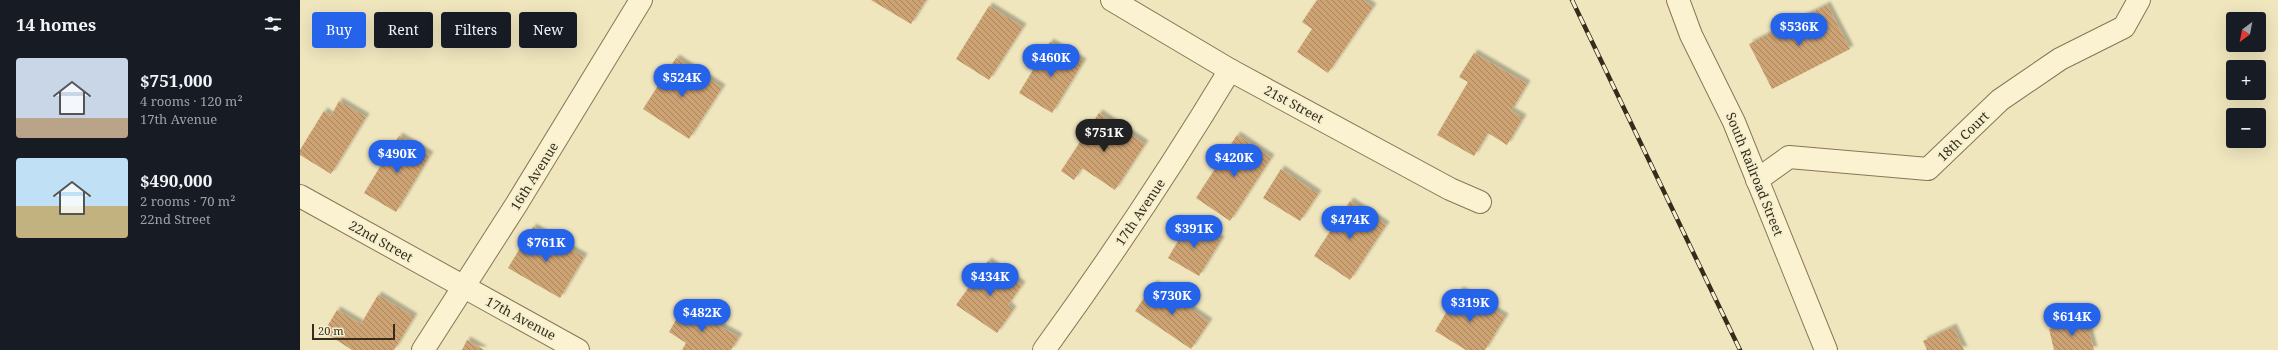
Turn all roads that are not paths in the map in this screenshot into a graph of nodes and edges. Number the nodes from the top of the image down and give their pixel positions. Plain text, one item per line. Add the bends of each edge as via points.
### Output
1 (641, 0) edge
2 (1112, 0) edge
3 (1678, 0) edge
4 (2139, 0) edge
5 (1230, 70) junction
6 (1757, 180) junction
7 (300, 196) edge
8 (1480, 202) dead end
9 (463, 287) junction
10 (423, 350) edge
11 (578, 350) edge
12 (1044, 350) edge
13 (1826, 350) edge

1 - 9 street, 16th Avenue
2 - 5 street, 21st Street
3 - 6 street, South Railroad Street via 1691,35 1734,122
4 - 6 street, 18th Court via 2124,27 2060,59 2000,100 1928,169 1789,157
5 - 8 street, 21st Street via 1450,189
5 - 12 street, 17th Avenue via 1180,152 1094,281
6 - 13 street, South Railroad Street
7 - 9 street, 22nd Street
9 - 10 street, 16th Avenue
9 - 11 street, 17th Avenue

